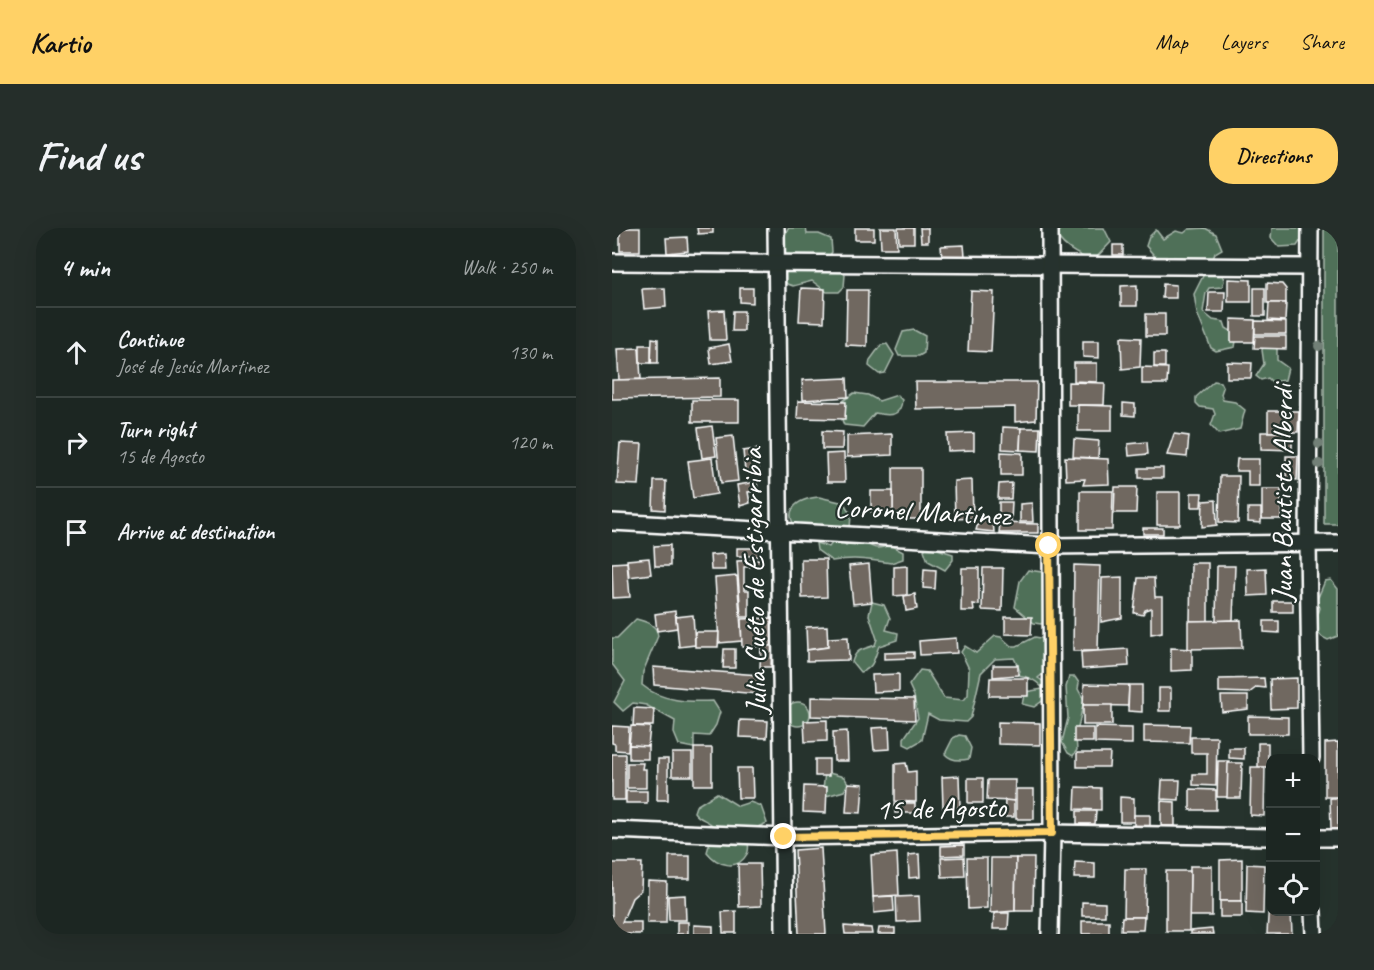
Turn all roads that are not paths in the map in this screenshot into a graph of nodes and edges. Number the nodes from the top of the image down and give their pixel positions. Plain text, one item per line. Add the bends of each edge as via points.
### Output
1 (776, 228) edge
2 (1050, 228) edge
3 (1310, 228) edge
4 (612, 262) edge
5 (776, 263) junction
6 (1050, 265) junction
7 (1310, 267) junction
8 (612, 522) edge
9 (781, 530) junction
10 (1308, 543) junction
11 (1338, 543) edge
12 (1049, 546) junction
13 (1311, 754) edge
14 (612, 830) edge
15 (1052, 833) junction
16 (784, 837) junction
17 (1266, 837) edge
18 (1320, 838) edge
19 (1338, 838) edge
20 (1313, 916) edge
21 (784, 934) edge
22 (1050, 934) edge
23 (1314, 934) edge

1 - 5 street, Julia Cuéto de Estigarribia
2 - 6 street
3 - 7 street, Juan Bautista Alberdi
4 - 5 street
5 - 6 street
5 - 9 street, Julia Cuéto de Estigarribia
6 - 7 street
6 - 12 street
7 - 10 street, Juan Bautista Alberdi
8 - 9 street, Coronel Martínez
9 - 12 street, Coronel Martínez
9 - 16 street, Julia Cuéto de Estigarribia
10 - 11 street, Coronel Martínez
10 - 12 street, Coronel Martínez
10 - 13 street, Juan Bautista Alberdi
12 - 15 street
14 - 16 street, 15 de Agosto
15 - 16 street, 15 de Agosto
15 - 17 street, 15 de Agosto
15 - 22 street
16 - 21 street, Julia Cuéto de Estigarribia
18 - 19 street
20 - 23 street

